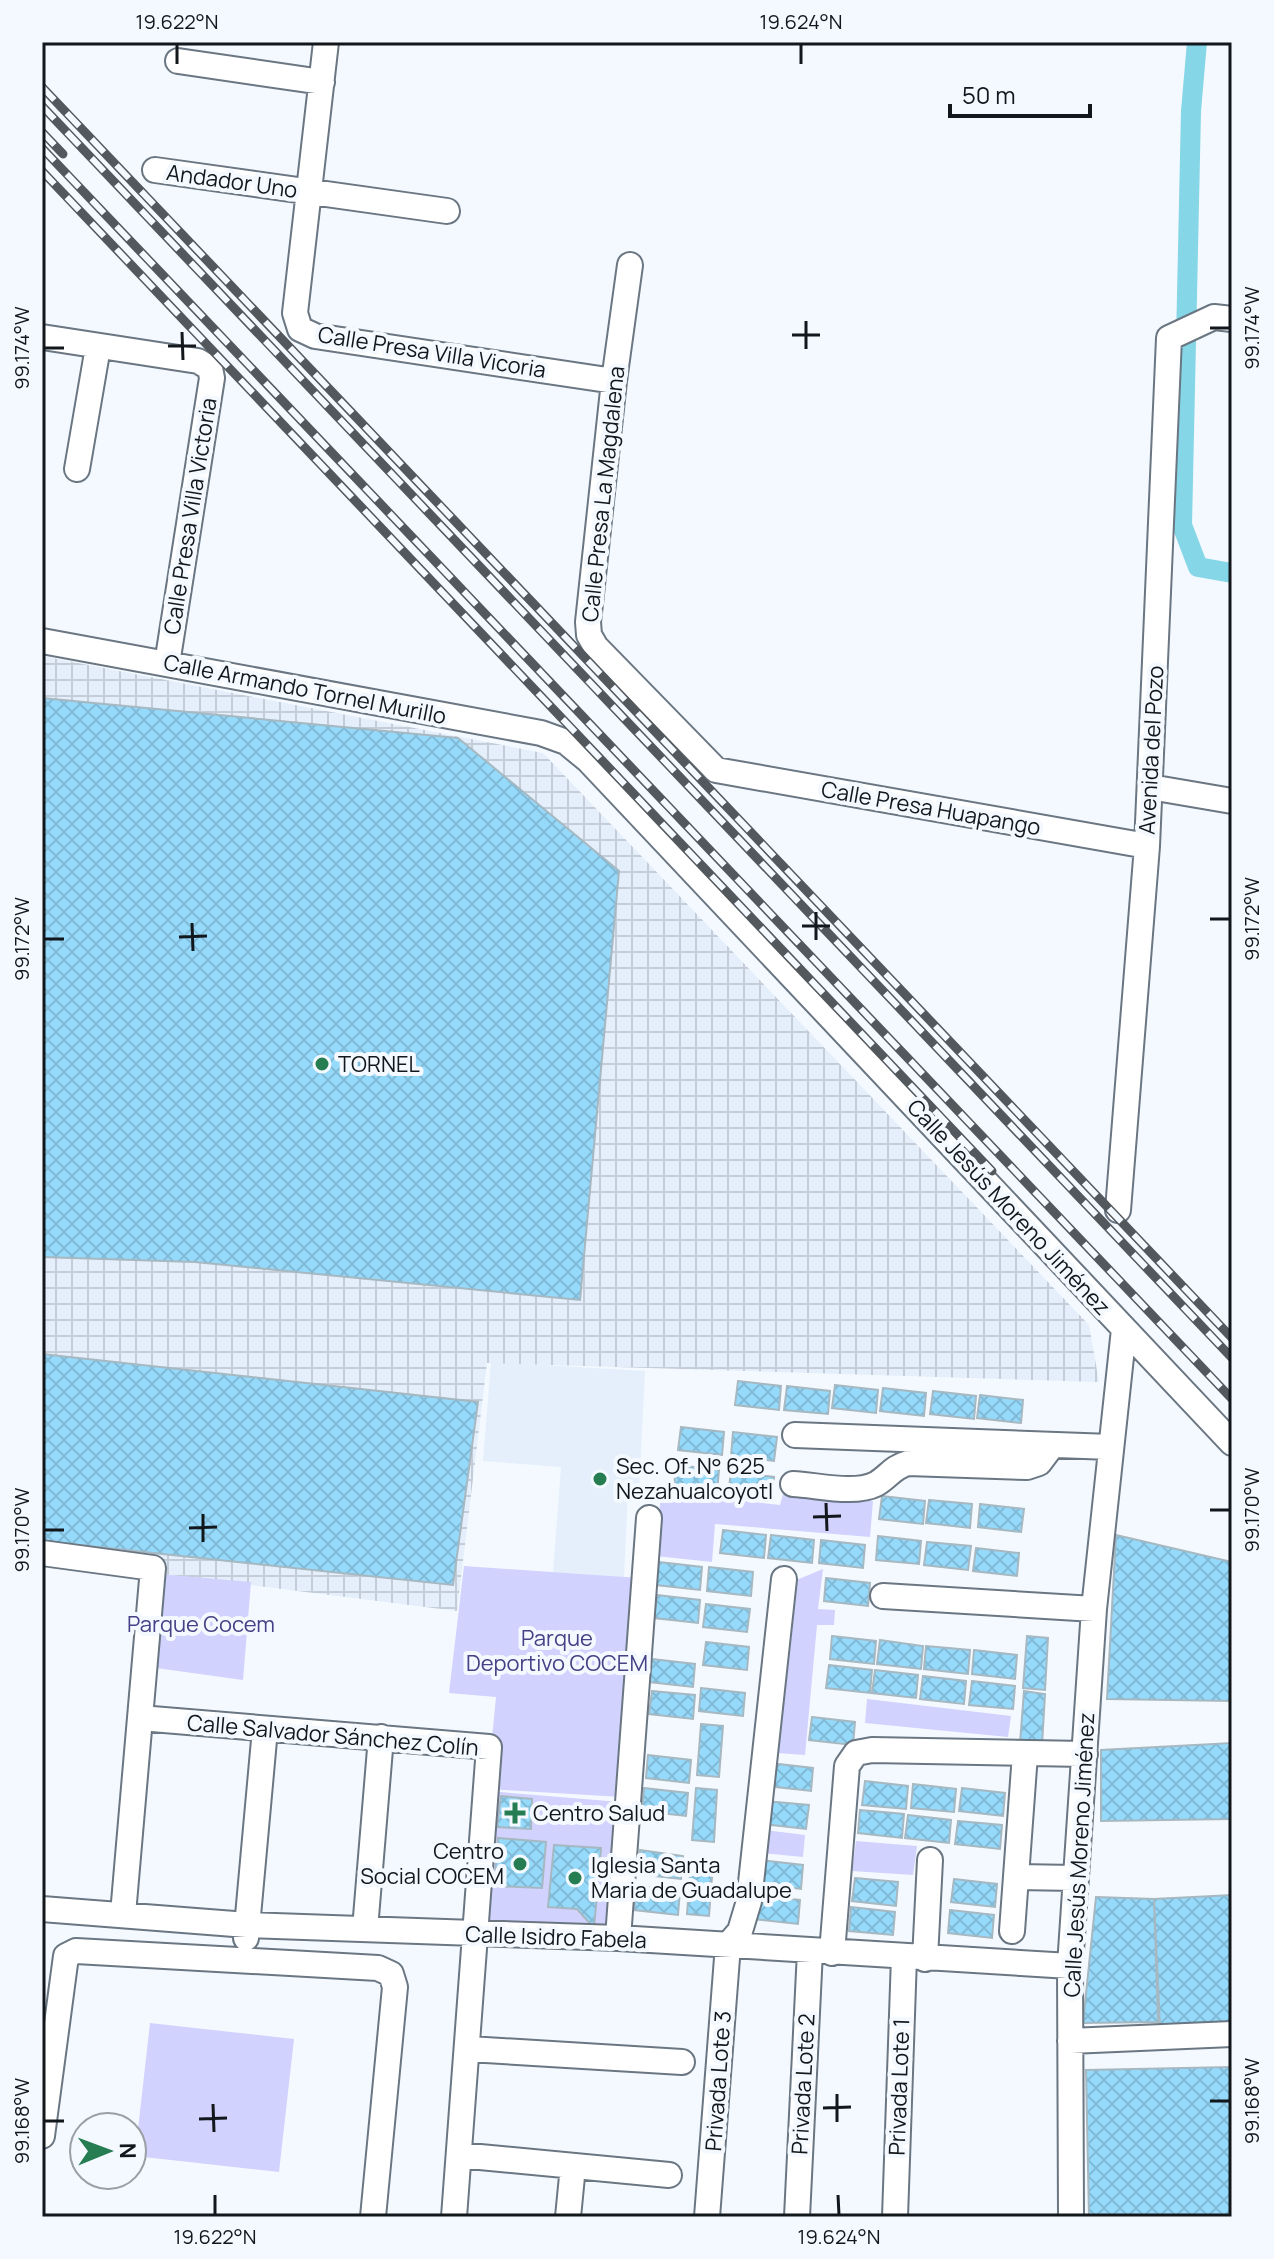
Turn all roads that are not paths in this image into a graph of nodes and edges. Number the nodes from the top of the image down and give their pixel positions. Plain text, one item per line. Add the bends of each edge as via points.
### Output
1 (326, 42) edge
2 (178, 61) dead end
3 (322, 82) junction
4 (155, 170) dead end
5 (309, 192) junction
6 (447, 211) dead end
7 (630, 265) dead end
8 (1217, 319) edge
9 (42, 337) edge
10 (98, 347) junction
11 (614, 381) junction
12 (77, 469) dead end
13 (42, 641) edge
14 (167, 664) junction
15 (566, 742) joint
16 (716, 770) joint
17 (1150, 787) junction
18 (1232, 801) edge
19 (1147, 846) junction
20 (1118, 1210) dead end
21 (1124, 1329) junction
22 (795, 1435) dead end
23 (1232, 1443) edge
24 (1051, 1447) junction
25 (1111, 1447) junction
26 (793, 1484) dead end
27 (649, 1518) dead end
28 (42, 1553) edge
29 (784, 1579) dead end
30 (883, 1596) dead end
31 (1094, 1609) junction
32 (140, 1718) junction
33 (265, 1729) junction
34 (381, 1737) junction
35 (1025, 1754) junction
36 (1085, 1754) junction
37 (930, 1860) dead end
38 (1016, 1877) junction
39 (1076, 1878) junction
40 (42, 1909) edge
41 (123, 1914) junction
42 (247, 1925) junction
43 (365, 1929) junction
44 (1012, 1931) dead end
45 (477, 1933) junction
46 (618, 1938) junction
47 (728, 1945) junction
48 (821, 1952) junction
49 (914, 1958) junction
50 (245, 1959) junction
51 (1070, 1966) junction
52 (1232, 2034) edge
53 (1070, 2041) junction
54 (469, 2049) junction
55 (682, 2062) dead end
56 (42, 2136) edge
57 (459, 2155) junction
58 (573, 2166) junction
59 (669, 2175) dead end
60 (373, 2217) edge
61 (454, 2217) edge
62 (568, 2217) edge
63 (707, 2217) edge
64 (797, 2217) edge
65 (895, 2217) edge
66 (1071, 2217) edge

1 - 3 street, Calle Presa Villa Vicoria
2 - 3 street
3 - 5 street, Calle Presa Villa Vicoria
4 - 5 street, Andador Uno
5 - 6 street, Andador Uno
5 - 11 street, Calle Presa Villa Vicoria via 295,313 300,329 315,336
7 - 11 street, Calle Presa La Magdalena
8 - 17 street, Avenida del Pozo via 1169,338
9 - 10 street
10 - 12 street
10 - 14 street, Calle Presa Villa Victoria via 198,361 210,368
11 - 16 street, Calle Presa La Magdalena via 589,635
13 - 14 street, Calle Armando Tornel Murillo
14 - 15 street, Calle Armando Tornel Murillo via 541,733
15 - 21 street, Calle Jesús Moreno Jiménez
16 - 19 street, Calle Presa Huapango
17 - 18 street
17 - 19 street, Avenida del Pozo
19 - 20 street, Avenida del Pozo
21 - 23 street
21 - 25 street, Calle Jesús Moreno Jiménez
22 - 24 street
24 - 25 street
24 - 26 street via 1039,1463 1027,1467 908,1463 863,1489
25 - 31 street, Calle Jesús Moreno Jiménez
27 - 46 street
28 - 32 street via 153,1568
29 - 47 street via 749,1901 740,1931
30 - 31 street
31 - 36 street, Calle Jesús Moreno Jiménez
32 - 33 street, Calle Salvador Sánchez Colín
32 - 41 street
33 - 34 street, Calle Salvador Sánchez Colín
33 - 42 street
34 - 43 street
34 - 45 street, Calle Salvador Sánchez Colín via 489,1747
35 - 36 street
35 - 38 street
35 - 48 street, Privada Lote 2 via 856,1753 847,1766
36 - 39 street, Calle Jesús Moreno Jiménez
37 - 49 street, Privada Lote 1
38 - 39 street
38 - 44 street
39 - 51 street, Calle Jesús Moreno Jiménez
40 - 41 street, Calle Isidro Fabela
41 - 42 street, Calle Isidro Fabela
42 - 43 street, Calle Isidro Fabela
42 - 50 street
43 - 45 street, Calle Isidro Fabela
45 - 46 street, Calle Isidro Fabela
45 - 54 street, Calle Salvador Sánchez Colín
46 - 47 street, Calle Isidro Fabela
47 - 48 street, Calle Isidro Fabela
47 - 63 street, Privada Lote 3
48 - 49 street, Calle Isidro Fabela
48 - 64 street, Privada Lote 2
49 - 51 street, Calle Isidro Fabela
49 - 65 street, Privada Lote 1
50 - 56 street via 76,1951 66,1956
50 - 60 street via 378,1968 391,1974 395,1987
51 - 53 street, Calle Jesús Moreno Jiménez
52 - 53 street
53 - 66 street, Calle Jesús Moreno Jiménez
54 - 55 street
54 - 57 street, Calle Salvador Sánchez Colín
57 - 58 street
57 - 61 street, Calle Salvador Sánchez Colín
58 - 59 street
58 - 62 street

